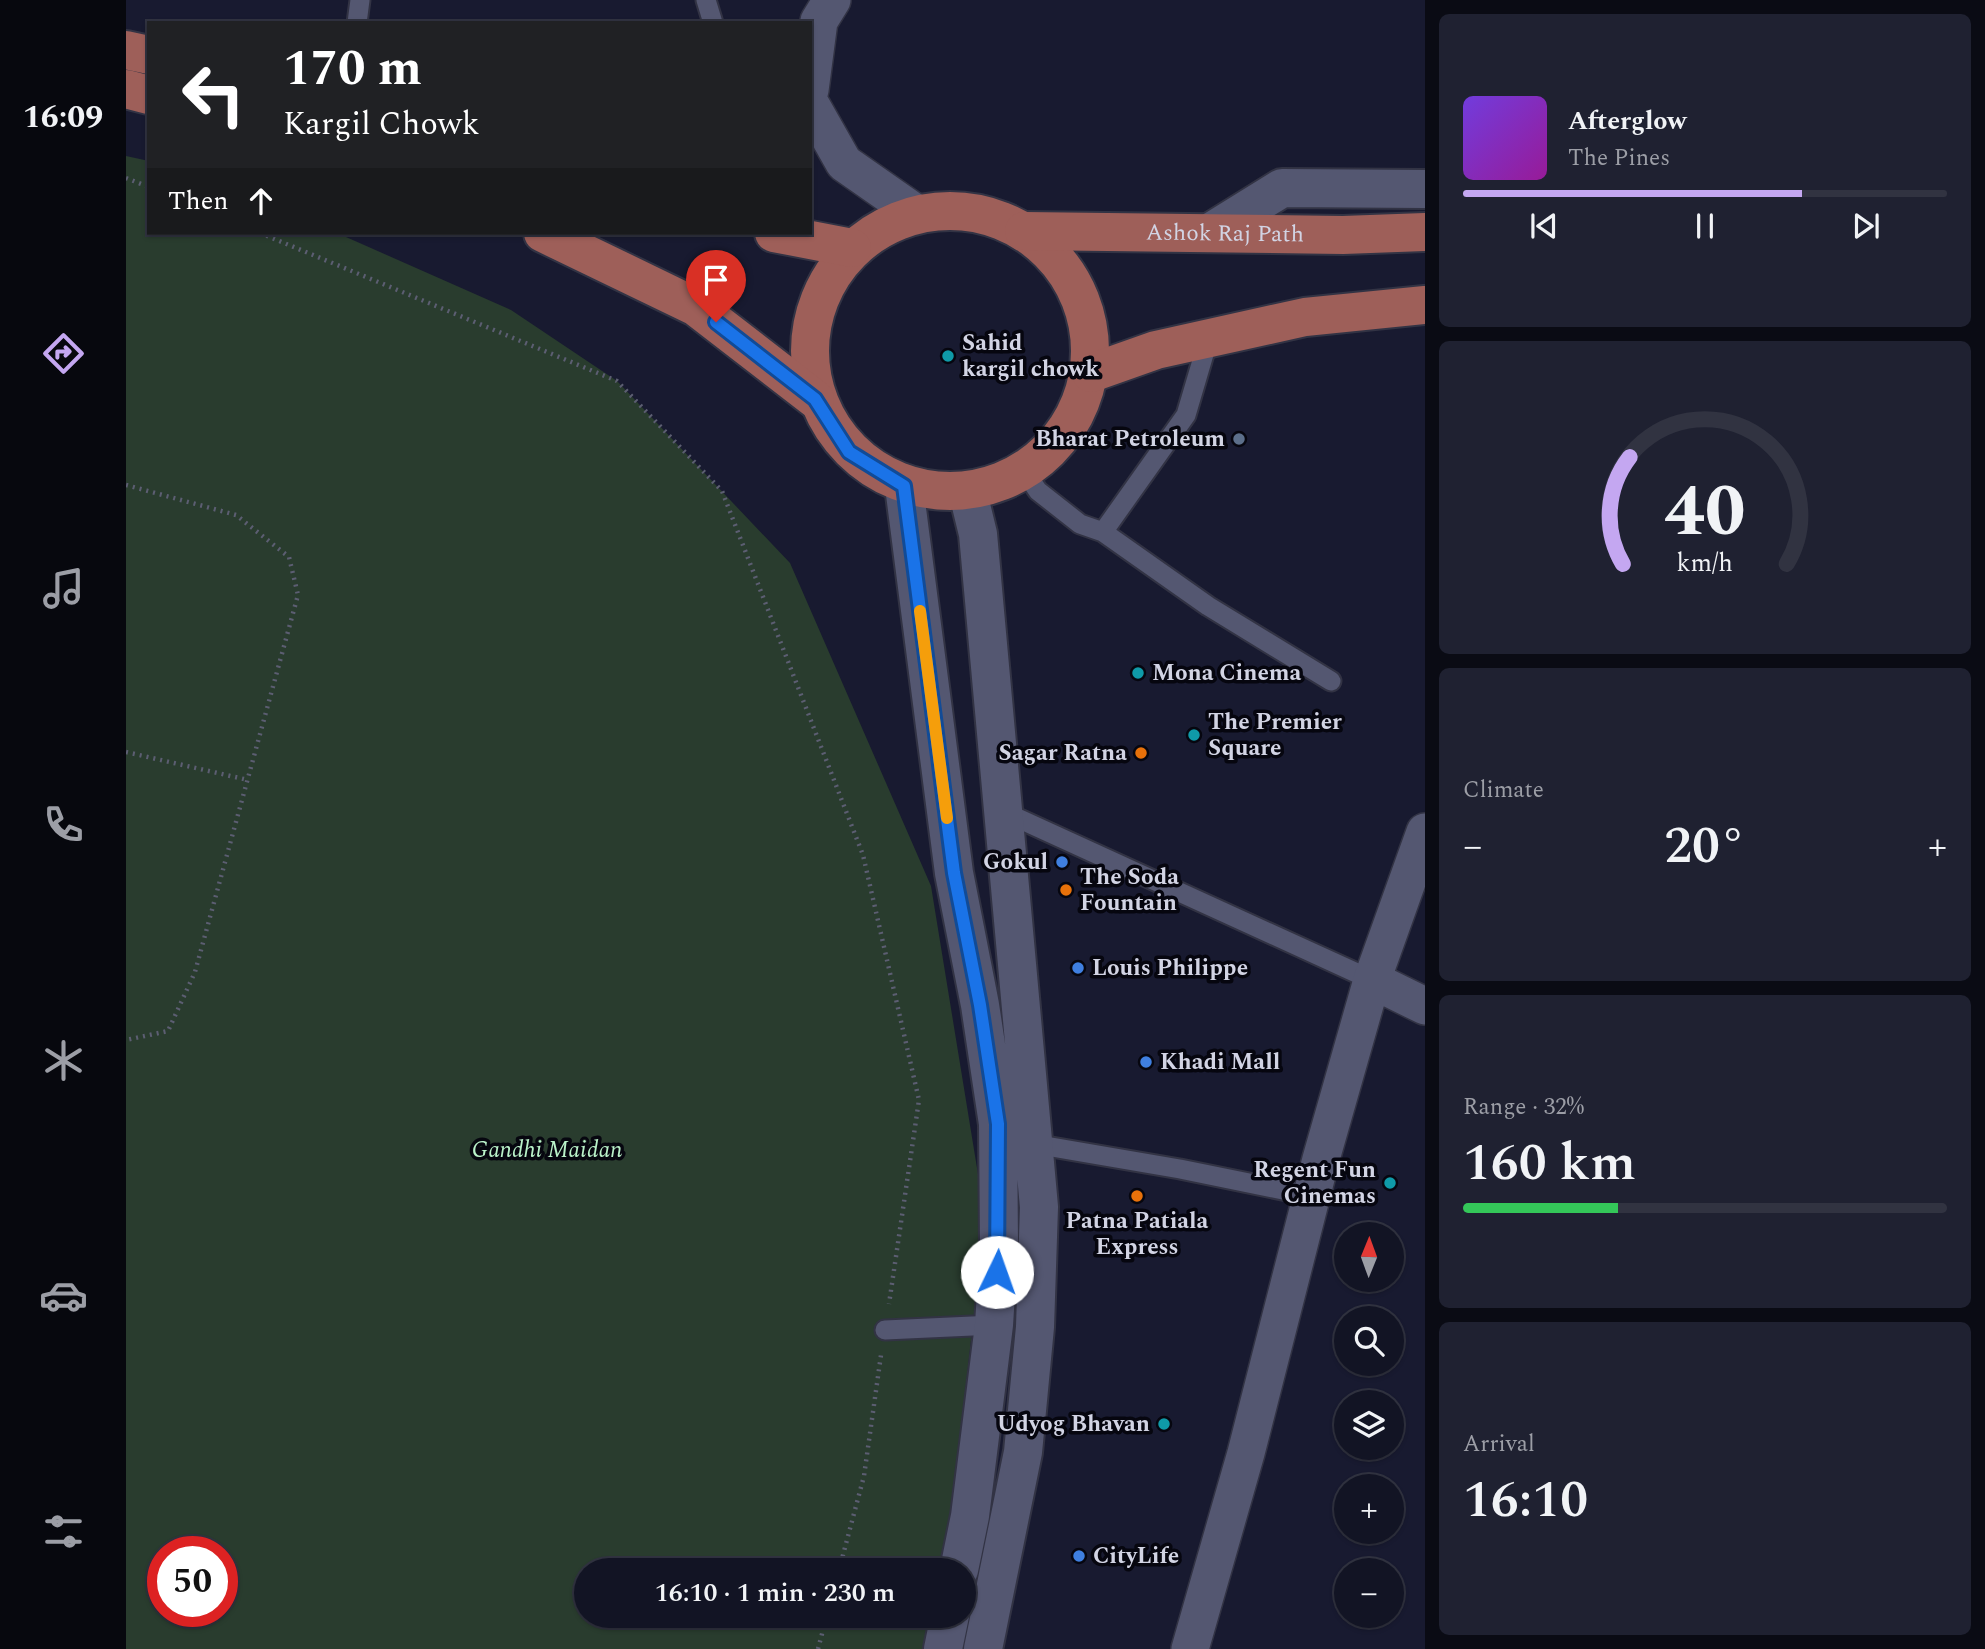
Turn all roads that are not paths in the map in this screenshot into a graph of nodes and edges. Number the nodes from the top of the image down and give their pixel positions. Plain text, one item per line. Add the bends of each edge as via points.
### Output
1 (360, 0) edge
2 (706, 0) edge
3 (820, 7) edge
4 (357, 21) edge
5 (712, 21) edge
6 (126, 50) edge
7 (147, 55) edge
8 (812, 73) edge
9 (126, 89) edge
10 (147, 94) edge
11 (812, 107) edge
12 (1425, 189) edge
13 (917, 214) junction
14 (1024, 231) junction
15 (1211, 232) junction
16 (1425, 232) edge
17 (547, 235) edge
18 (784, 235) edge
19 (852, 248) junction
20 (1425, 305) edge
21 (1209, 337) junction
22 (1091, 373) junction
23 (815, 399) junction
24 (1025, 472) junction
25 (904, 486) junction
26 (968, 493) junction
27 (1103, 533) junction
28 (1331, 681) dead end
29 (1002, 811) junction
30 (1425, 832) edge
31 (1372, 979) junction
32 (1425, 1006) edge
33 (1034, 1144) junction
34 (1312, 1196) junction
35 (994, 1325) junction
36 (885, 1331) road end
37 (961, 1558) edge
38 (947, 1628) edge
39 (943, 1649) edge
40 (983, 1649) edge
41 (1190, 1649) edge

1 - 4 lane
2 - 5 lane
3 - 8 street
6 - 7 main road
9 - 10 main road
11 - 13 street via 844,163
12 - 15 main road via 1282,188
13 - 14 main road via 972,211
13 - 19 main road via 882,227
14 - 15 main road, Ashok Raj Path
14 - 22 main road via 1065,268 1088,318
15 - 16 main road, Ashok Raj Path
17 - 23 main road via 696,307
18 - 19 main road
19 - 23 main road via 820,292 807,345
20 - 21 main road via 1305,317
21 - 22 main road
21 - 27 lane via 1186,415
22 - 24 main road via 1069,429
23 - 25 main road via 849,452
24 - 26 main road
24 - 27 lane via 1038,491 1062,511
25 - 26 main road
25 - 35 main road via 954,873 998,1124
26 - 29 main road via 978,534
27 - 28 lane via 1208,606
29 - 31 lane
29 - 33 main road
30 - 31 street
31 - 32 street
31 - 34 street
33 - 34 lane
33 - 40 main road via 1039,1207 1035,1327 1023,1452
34 - 41 street via 1247,1452
35 - 36 lane
35 - 37 main road
38 - 39 main road

